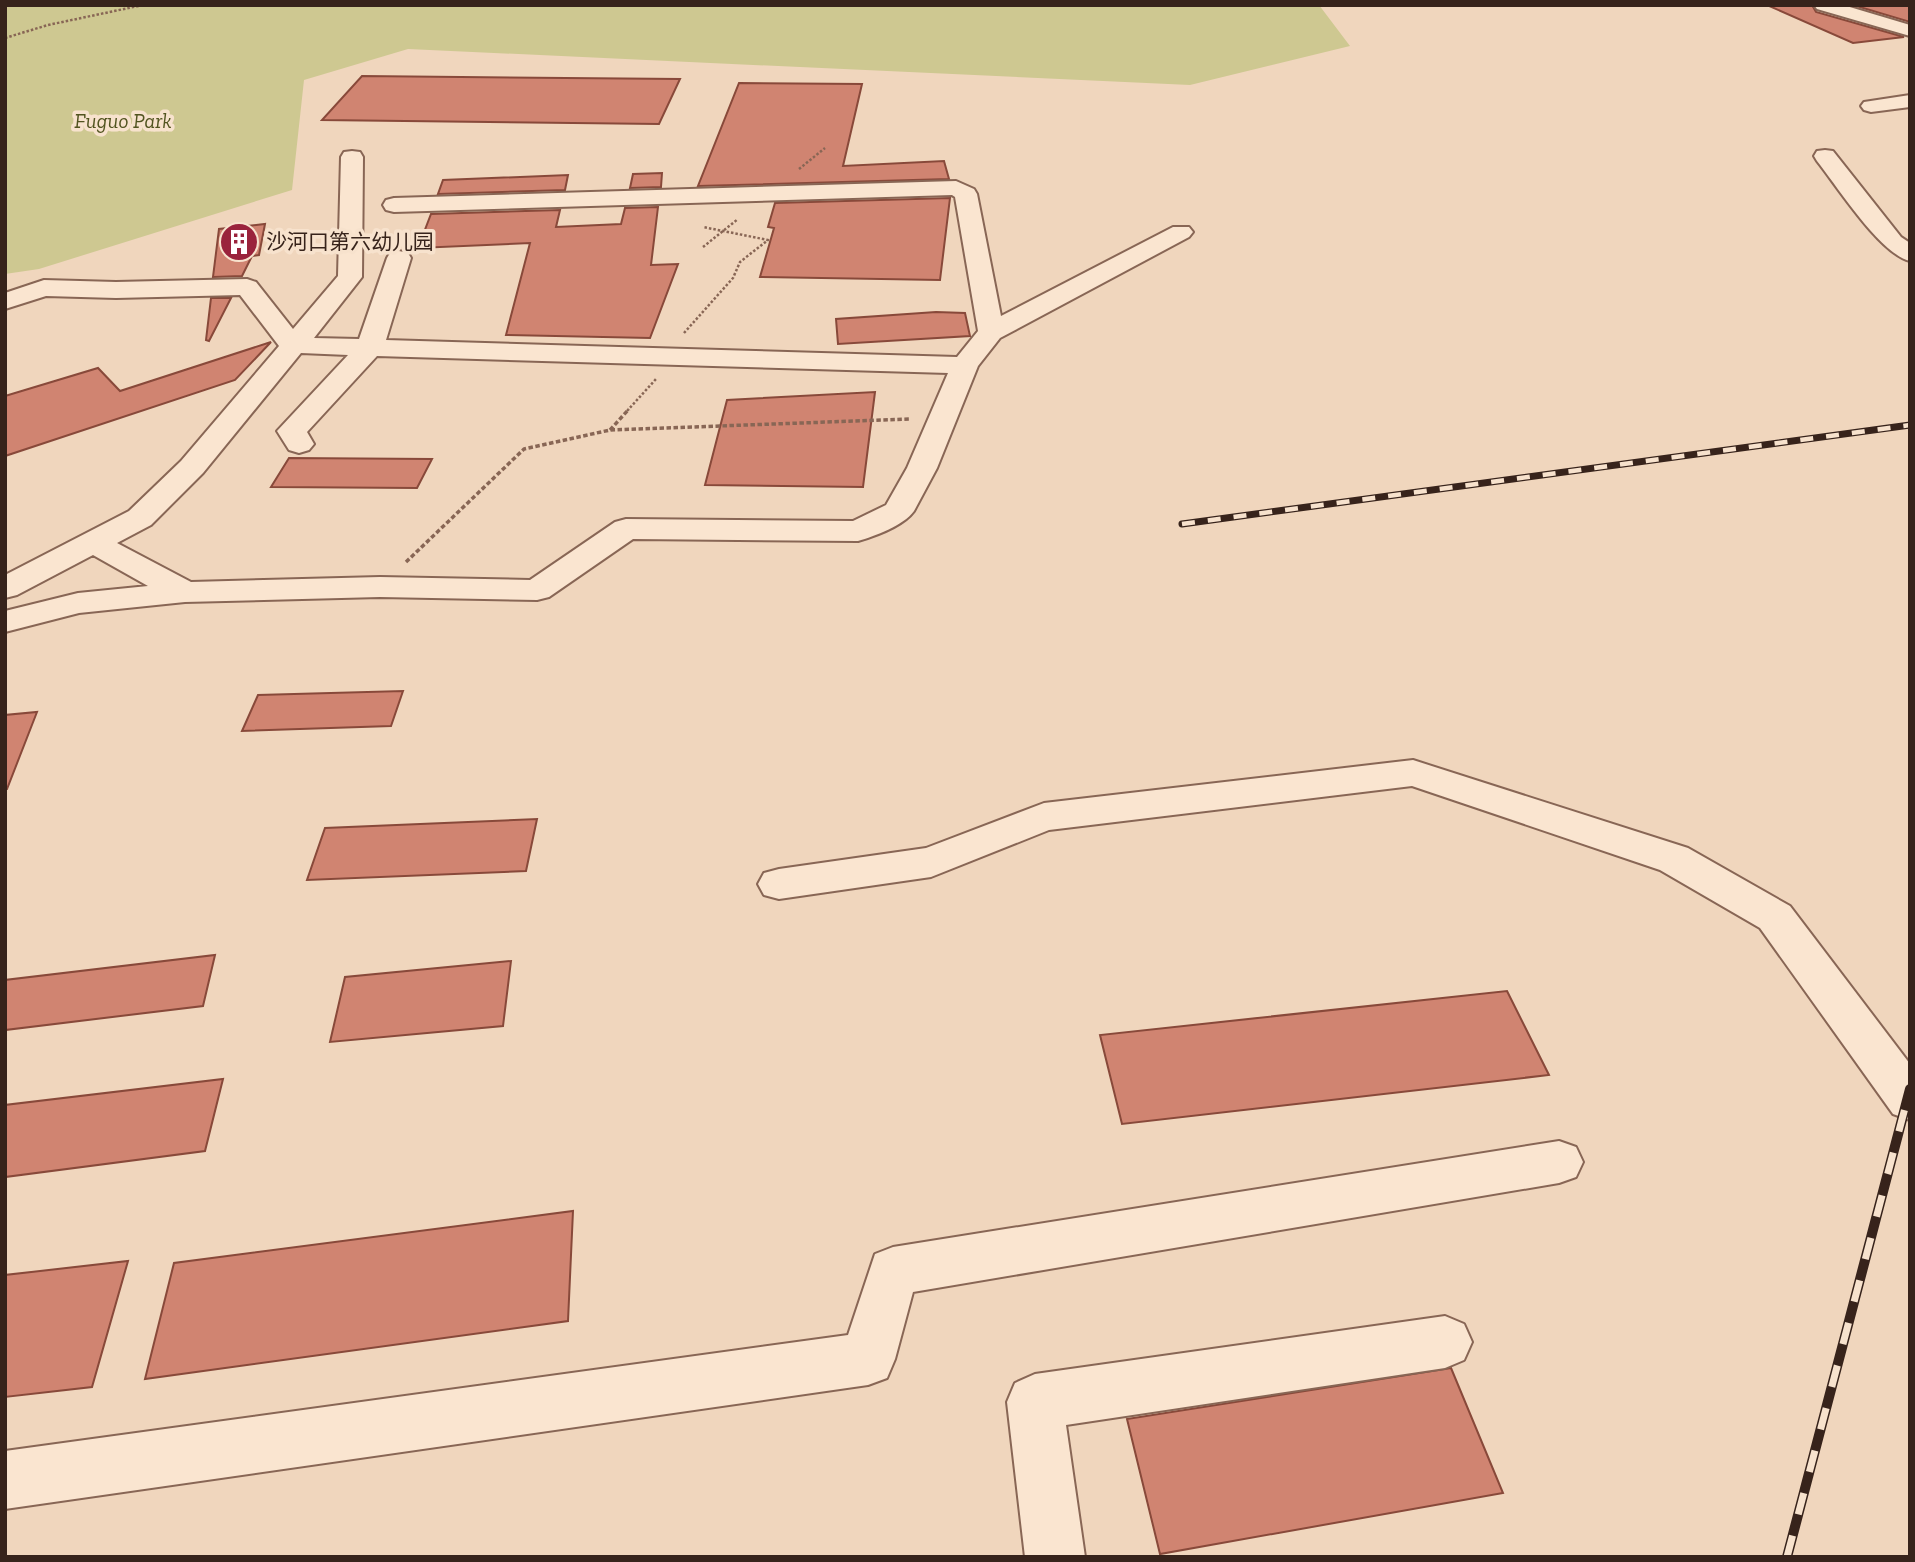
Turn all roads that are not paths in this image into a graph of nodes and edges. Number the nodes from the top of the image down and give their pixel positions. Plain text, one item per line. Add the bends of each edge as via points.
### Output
1 (1822, 5) edge
2 (1910, 31) edge
3 (1910, 101) edge
4 (1871, 106) dead end
5 (1825, 156) dead end
6 (352, 157) dead end
7 (394, 205) dead end
8 (1181, 232) dead end
9 (1910, 254) edge
10 (399, 258) dead end
11 (5, 301) edge
12 (991, 332) junction
13 (292, 345) junction
14 (370, 347) junction
15 (965, 365) junction
16 (299, 444) dead end
17 (92, 542) junction
18 (5, 588) edge
19 (185, 592) junction
20 (5, 622) edge
21 (779, 884) dead end
22 (1910, 1100) edge
23 (1559, 1162) dead end
24 (1445, 1342) dead end
25 (5, 1479) edge
26 (1055, 1557) edge

1 - 2 street
3 - 4 street
5 - 9 street via 1893,242
6 - 13 street via 350,277
7 - 12 street via 956,188 966,194
8 - 12 street
10 - 14 street
11 - 13 street via 44,288 247,287
12 - 15 street
13 - 14 street
13 - 17 street via 192,467 140,518
14 - 15 street
14 - 16 street via 292,431
15 - 19 street via 922,468 898,511 858,531 626,529 537,590 380,587
17 - 18 street
17 - 19 street
19 - 20 street via 78,603
21 - 22 street via 931,862 1044,817 1413,773 1674,859 1775,917
23 - 25 street via 893,1271 868,1359
24 - 26 street via 1035,1402

